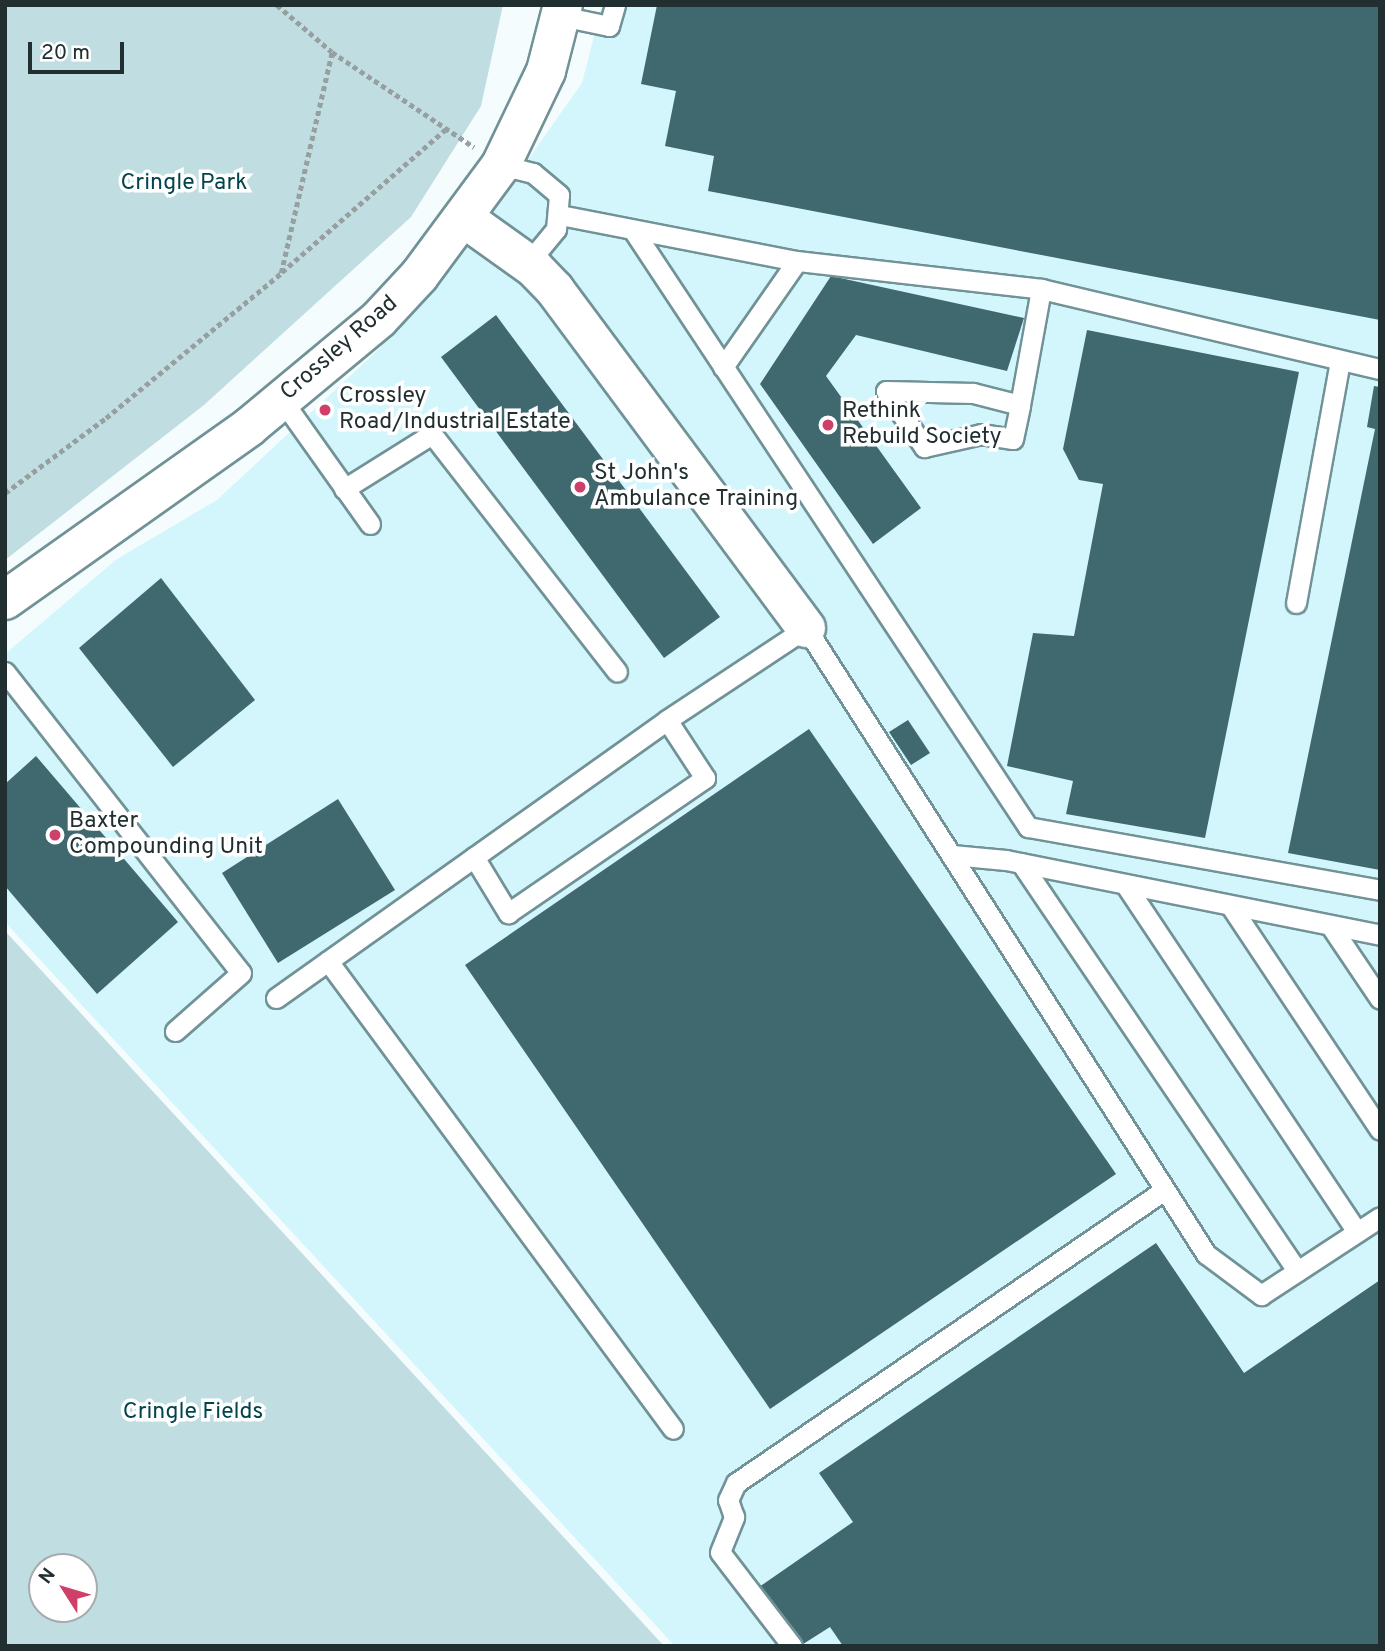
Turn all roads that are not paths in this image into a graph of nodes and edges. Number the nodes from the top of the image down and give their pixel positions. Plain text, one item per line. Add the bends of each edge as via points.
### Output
1 (615, 5) edge
2 (562, 11) edge
3 (501, 165) junction
4 (560, 215) junction
5 (464, 218) junction
6 (633, 230) junction
7 (796, 261) junction
8 (527, 263) junction
9 (1041, 289) junction
10 (1340, 362) junction
11 (723, 368) junction
12 (1380, 369) edge
13 (282, 400) junction
14 (1020, 405) junction
15 (344, 489) junction
16 (370, 524) dead end
17 (5, 600) edge
18 (1296, 603) dead end
19 (806, 628) junction
20 (5, 672) edge
21 (617, 672) dead end
22 (667, 720) junction
23 (952, 855) junction
24 (474, 857) junction
25 (1021, 863) junction
26 (1125, 884) junction
27 (1380, 890) edge
28 (1230, 905) junction
29 (1330, 925) junction
30 (1380, 935) edge
31 (328, 961) junction
32 (276, 998) dead end
33 (1380, 999) edge
34 (176, 1031) dead end
35 (1380, 1130) edge
36 (1163, 1191) junction
37 (1380, 1217) edge
38 (1357, 1232) junction
39 (1297, 1271) junction
40 (673, 1429) dead end
41 (792, 1646) edge

1 - 2 lane via 609,26
2 - 3 street, Crossley Road via 546,71
3 - 4 lane via 548,182 559,195
3 - 5 street, Crossley Road
4 - 6 lane
4 - 8 lane via 548,242
5 - 8 street
5 - 13 street, Crossley Road via 379,319
6 - 7 lane
6 - 11 lane
7 - 9 lane
7 - 11 lane
8 - 19 street via 555,290
9 - 10 lane
9 - 14 lane
10 - 12 lane
10 - 18 lane
11 - 27 lane via 1028,827
13 - 15 lane
13 - 17 street, Crossley Road
14 - 14 lane via 1013,439 981,434 923,447 886,391 973,393
15 - 16 lane
15 - 21 lane via 432,434
19 - 22 lane
19 - 23 lane
20 - 34 lane via 241,973
22 - 24 lane
22 - 24 lane via 705,778 508,912
23 - 25 lane
23 - 36 lane
24 - 31 lane
25 - 26 lane
25 - 39 lane
26 - 28 lane
26 - 38 lane
28 - 29 lane
28 - 35 lane
29 - 30 lane
29 - 33 lane
31 - 32 lane
31 - 40 lane
36 - 39 lane via 1206,1254 1261,1295
36 - 41 lane via 736,1483 728,1500 734,1517 720,1552
37 - 38 lane
38 - 39 lane

